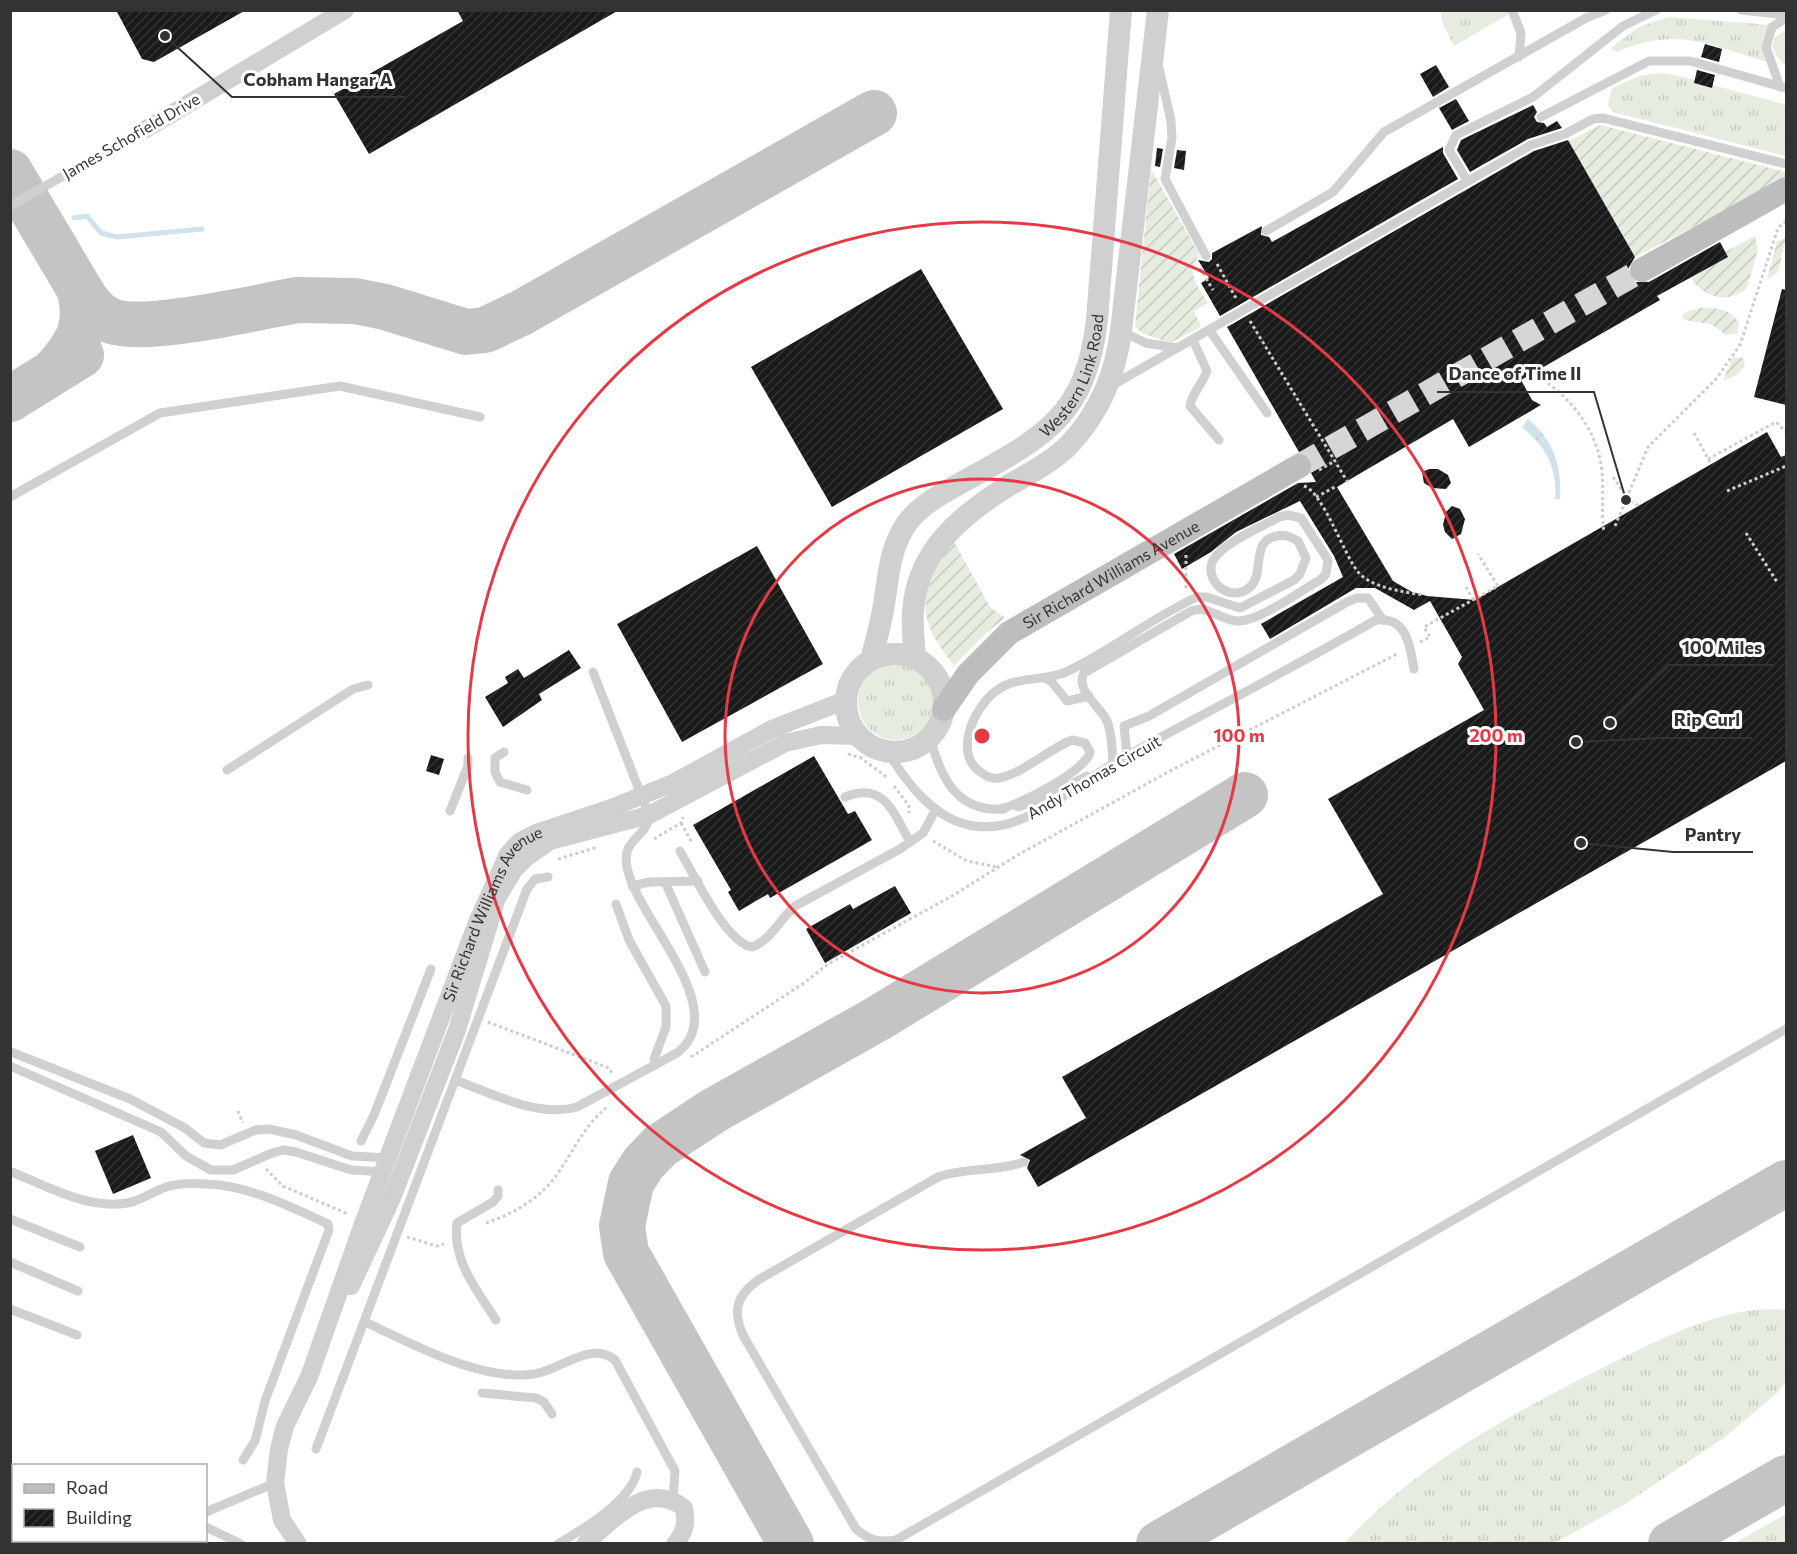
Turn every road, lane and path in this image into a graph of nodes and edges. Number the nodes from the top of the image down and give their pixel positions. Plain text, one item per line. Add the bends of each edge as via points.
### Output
1 (345, 10) edge
2 (1121, 10) edge
3 (1158, 10) edge
4 (1512, 10) edge
5 (1606, 10) edge
6 (1656, 10) edge
7 (1741, 10) edge
8 (1786, 16) edge
9 (1154, 45) junction
10 (1519, 57) junction
11 (1783, 87) edge
12 (1541, 117) dead end
13 (146, 129) joint
14 (1786, 164) edge
15 (1467, 180) junction
16 (1786, 189) edge
17 (10, 206) edge
18 (1786, 221) edge
19 (1266, 231) dead end
20 (1206, 256) dead end
21 (1215, 261) dead end
22 (1642, 270) tunnel mouth
23 (1244, 311) junction
24 (1121, 331) junction
25 (1210, 331) junction
26 (1193, 340) junction
27 (1177, 348) junction
28 (1533, 373) dead end
29 (1107, 388) junction
30 (1267, 413) dead end
31 (480, 417) dead end
32 (1786, 432) edge
33 (1694, 433) dead end
34 (1543, 434) dead end
35 (1219, 440) dead end
36 (1536, 440) dead end
37 (1702, 452) dead end
38 (1708, 459) junction
39 (1786, 466) edge
40 (1298, 475) joint
41 (1613, 477) dead end
42 (1347, 481) dead end
43 (1337, 486) dead end
44 (1727, 491) dead end
45 (10, 497) edge
46 (1316, 498) junction
47 (1628, 499) junction
48 (1639, 506) dead end
49 (1615, 526) dead end
50 (1604, 532) dead end
51 (1746, 533) dead end
52 (1176, 545) junction
53 (1478, 554) dead end
54 (1777, 582) dead end
55 (1466, 587) dead end
56 (1391, 590) junction
57 (1382, 594) dead end
58 (1424, 595) dead end
59 (1186, 596) dead end
60 (1474, 601) dead end
61 (1383, 620) junction
62 (1410, 647) junction
63 (915, 658) junction
64 (871, 659) junction
65 (1414, 669) dead end
66 (593, 672) dead end
67 (1044, 678) junction
68 (368, 685) dead end
69 (1089, 696) junction
70 (846, 700) junction
71 (944, 709) junction
72 (930, 737) junction
73 (852, 745) junction
74 (887, 751) junction
75 (504, 752) dead end
76 (1127, 755) junction
77 (468, 758) dead end
78 (1113, 763) junction
79 (227, 770) dead end
80 (1100, 770) junction
81 (527, 790) dead end
82 (640, 796) junction
83 (845, 798) dead end
84 (936, 809) junction
85 (1000, 809) junction
86 (450, 811) dead end
87 (689, 811) dead end
88 (649, 815) junction
89 (910, 818) dead end
90 (681, 823) junction
91 (927, 837) dead end
92 (910, 842) junction
93 (692, 843) dead end
94 (645, 845) dead end
95 (680, 851) dead end
96 (997, 867) junction
97 (548, 877) dead end
98 (665, 882) junction
99 (698, 882) junction
100 (632, 886) junction
101 (616, 904) dead end
102 (431, 969) dead end
103 (705, 972) dead end
104 (487, 1021) dead end
105 (1786, 1029) edge
106 (10, 1052) edge
107 (654, 1059) dead end
108 (681, 1062) dead end
109 (10, 1066) edge
110 (615, 1077) dead end
111 (455, 1080) junction
112 (612, 1103) dead end
113 (238, 1111) dead end
114 (248, 1133) junction
115 (361, 1141) dead end
116 (260, 1159) junction
117 (1024, 1162) dead end
118 (386, 1165) junction
119 (12, 1172) dead end
120 (402, 1173) junction
121 (498, 1190) dead end
122 (10, 1219) edge
123 (364, 1221) junction
124 (485, 1223) dead end
125 (397, 1234) junction
126 (456, 1242) junction
127 (80, 1248) dead end
128 (10, 1262) edge
129 (78, 1290) dead end
130 (10, 1310) edge
131 (332, 1316) junction
132 (496, 1320) dead end
133 (365, 1322) junction
134 (77, 1335) dead end
135 (482, 1393) dead end
136 (552, 1414) dead end
137 (316, 1449) dead end
138 (243, 1460) dead end
139 (637, 1472) dead end
140 (275, 1483) junction
141 (673, 1499) junction
142 (207, 1512) edge
143 (207, 1527) edge
144 (881, 1543) edge
145 (242, 1544) edge
146 (298, 1544) edge
147 (558, 1544) edge
148 (585, 1544) edge
149 (675, 1544) edge

1 - 13 street, James Schofield Drive
2 - 64 street, Western Link Road via 1097,320 1084,377 1073,401 1032,443 945,492 909,521 891,555
3 - 9 street, Western Link Road
4 - 10 lane via 1521,33
5 - 10 lane
6 - 15 lane via 1623,26 1533,97 1456,135 1449,150
7 - 8 lane
8 - 11 lane via 1772,27 1766,47
9 - 20 lane via 1171,121 1165,179
9 - 24 street, Western Link Road
10 - 19 lane via 1384,132 1333,192
11 - 12 lane via 1690,61 1649,61
13 - 17 lane, James Schofield Drive
14 - 15 lane via 1603,118 1532,145
15 - 23 lane
16 - 22 main road
18 - 47 path via 1778,228 1740,345 1716,379 1648,447
21 - 23 path
23 - 25 lane
23 - 42 path
24 - 27 lane via 1146,343
24 - 29 street, Western Link Road
25 - 26 lane
25 - 30 lane
26 - 27 lane
26 - 35 lane via 1207,371 1202,386 1191,396 1190,406
27 - 29 lane
28 - 50 path via 1574,407 1595,443 1602,470
29 - 63 street, Western Link Road via 1099,407 1067,447 972,508 941,540 914,598
31 - 45 lane via 340,386 160,413
32 - 38 path via 1776,422
33 - 38 path
34 - 36 path
37 - 38 path via 1711,464
39 - 44 path
40 - 46 path
40 - 52 main road, Sir Richard Williams Avenue
41 - 47 path
43 - 46 path
46 - 56 path via 1359,574
47 - 48 path
47 - 49 path
51 - 54 path
52 - 59 path
52 - 71 main road, Sir Richard Williams Avenue via 1009,633 982,658
53 - 62 path via 1498,586 1424,627 1430,637
55 - 60 path
56 - 57 path
56 - 58 path
61 - 62 lane via 1395,621 1401,627
61 - 76 lane, Andy Thomas Circuit via 1376,620 1277,678
61 - 76 lane via 1368,598 1347,602 1149,716 1124,726
62 - 65 lane
62 - 96 path via 1168,772
63 - 64 street via 888,654
63 - 71 street via 938,679
64 - 70 street via 855,675
66 - 82 lane
67 - 69 lane via 1067,701
67 - 69 lane via 1070,670 1197,597 1240,608 1294,580 1306,558 1303,548 1291,537 1275,536 1264,543 1256,579 1240,593 1219,588 1211,576 1211,562 1223,549 1279,517 1294,515 1306,523 1328,560 1326,574 1320,580 1248,620 1230,621 1200,608 1184,614 1087,669 1081,681
67 - 85 lane via 1009,683 983,704 969,739 973,765 991,778 1000,778 1077,739 1089,748 1089,757 1022,802
68 - 79 lane via 353,689
69 - 78 lane via 1108,723
70 - 73 street
70 - 82 street, Sir Richard Williams Avenue via 772,729 673,783
71 - 72 street
72 - 74 street via 903,751
72 - 85 lane via 942,777 950,786 971,803
73 - 74 street
73 - 88 street, Sir Richard Williams Avenue via 821,735 785,743
73 - 89 path via 891,780 909,806
74 - 84 lane, Andy Thomas Circuit via 912,787
75 - 81 lane via 495,758 494,764 500,782
76 - 78 lane, Andy Thomas Circuit
77 - 86 lane
78 - 80 lane, Andy Thomas Circuit
80 - 84 lane, Andy Thomas Circuit via 1078,788 1034,813 1002,825 974,826
80 - 85 lane via 1030,804
82 - 88 lane
82 - 118 street, Sir Richard Williams Avenue via 536,832 508,854 482,910
83 - 92 lane via 860,791 872,791 882,798
84 - 92 lane via 923,833
87 - 90 path
88 - 100 lane via 646,829 630,842 627,852
88 - 120 street, Sir Richard Williams Avenue via 550,842 527,857 505,882 457,1030
90 - 93 path
90 - 94 path
91 - 96 path via 967,861
92 - 99 lane via 795,906 762,944 752,947 737,941 727,929
95 - 99 lane
96 - 108 path via 828,964
97 - 111 lane via 535,879 527,889
98 - 99 lane
98 - 100 lane
98 - 103 lane
100 - 111 lane via 690,991 695,1016 687,1045 577,1107 563,1111 538,1108
101 - 107 lane via 629,940 666,1006 666,1027
102 - 115 lane
104 - 110 path via 609,1068
105 - 144 lane via 896,1540
106 - 114 lane via 130,1099 185,1128 204,1143 220,1145
109 - 116 lane via 161,1132 203,1167 226,1171
111 - 125 lane
112 - 124 path via 590,1121 555,1177 540,1192 506,1216
113 - 114 path
114 - 118 lane via 281,1130
116 - 118 lane via 290,1150 351,1170
116 - 123 path via 269,1175 283,1186
117 - 144 lane via 1007,1168 969,1169 938,1178 758,1280 740,1297 736,1310 740,1328 831,1488 855,1529
118 - 120 lane
118 - 123 street, Sir Richard Williams Avenue
119 - 138 lane via 78,1198 116,1204 134,1202 178,1185 223,1186 328,1224 265,1401 255,1441
120 - 131 street, Sir Richard Williams Avenue via 365,1258
121 - 126 lane via 493,1202 457,1223
122 - 127 lane
123 - 131 street, Sir Richard Williams Avenue
125 - 126 path via 437,1246
125 - 133 lane
126 - 132 lane via 467,1275
128 - 129 lane
130 - 134 lane
131 - 140 street, Sir Richard Williams Avenue via 285,1426
133 - 137 lane
133 - 141 lane via 417,1346 503,1375 536,1374 602,1351 615,1360 675,1472
135 - 136 lane via 536,1398
139 - 147 lane via 625,1495
140 - 142 lane
140 - 146 street, Sir Richard Williams Avenue via 282,1520
141 - 148 street via 650,1498 633,1505
141 - 149 street via 684,1508 687,1521
143 - 145 lane

